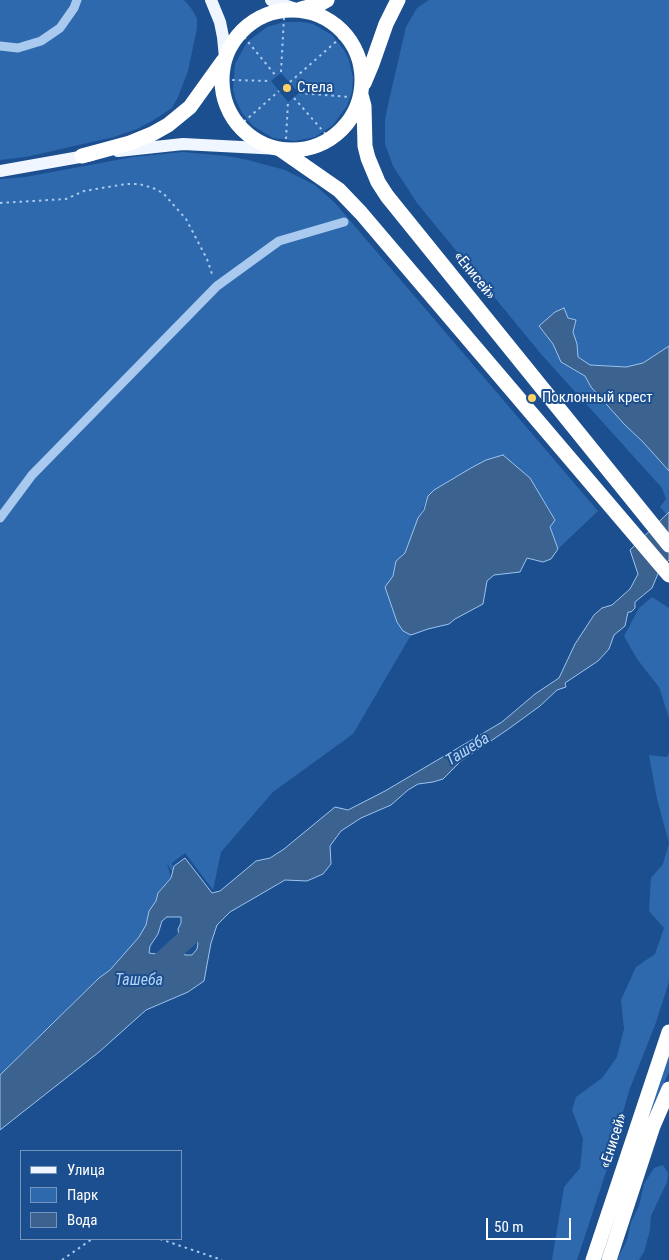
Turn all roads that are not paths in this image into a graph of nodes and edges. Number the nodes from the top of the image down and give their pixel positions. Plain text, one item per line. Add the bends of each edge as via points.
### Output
1 (76, 0) edge
2 (211, 0) edge
3 (271, 0) edge
4 (328, 0) edge
5 (398, 0) edge
6 (291, 10) junction
7 (0, 46) edge
8 (225, 58) junction
9 (362, 90) junction
10 (280, 149) junction
11 (82, 156) junction
12 (0, 171) edge
13 (344, 222) dead end
14 (0, 518) edge
15 (669, 545) edge
16 (669, 575) edge
17 (669, 1032) edge
18 (669, 1089) edge
19 (593, 1260) edge
20 (609, 1260) edge

1 - 7 street via 60,28 41,41 18,48
2 - 8 main road via 224,36
3 - 6 main road
4 - 6 highway, «Енисей»
5 - 9 highway, «Енисей»
6 - 8 highway, «Енисей» via 260,17 240,32
6 - 9 highway, «Енисей» via 314,12 326,17 346,33 358,52 363,73
8 - 10 highway, «Енисей» via 222,77 231,115 239,126 258,140
8 - 11 highway via 190,107 168,125 130,143
9 - 10 highway, «Енисей» via 353,116 330,139 306,149
9 - 15 highway, «Енисей» via 368,158 387,196
10 - 11 main road via 183,144
10 - 16 highway, «Енисей» via 339,190 361,213
11 - 12 main road
13 - 14 street via 279,240 217,286 32,475
17 - 19 highway, «Енисей»
18 - 20 highway via 653,1126

